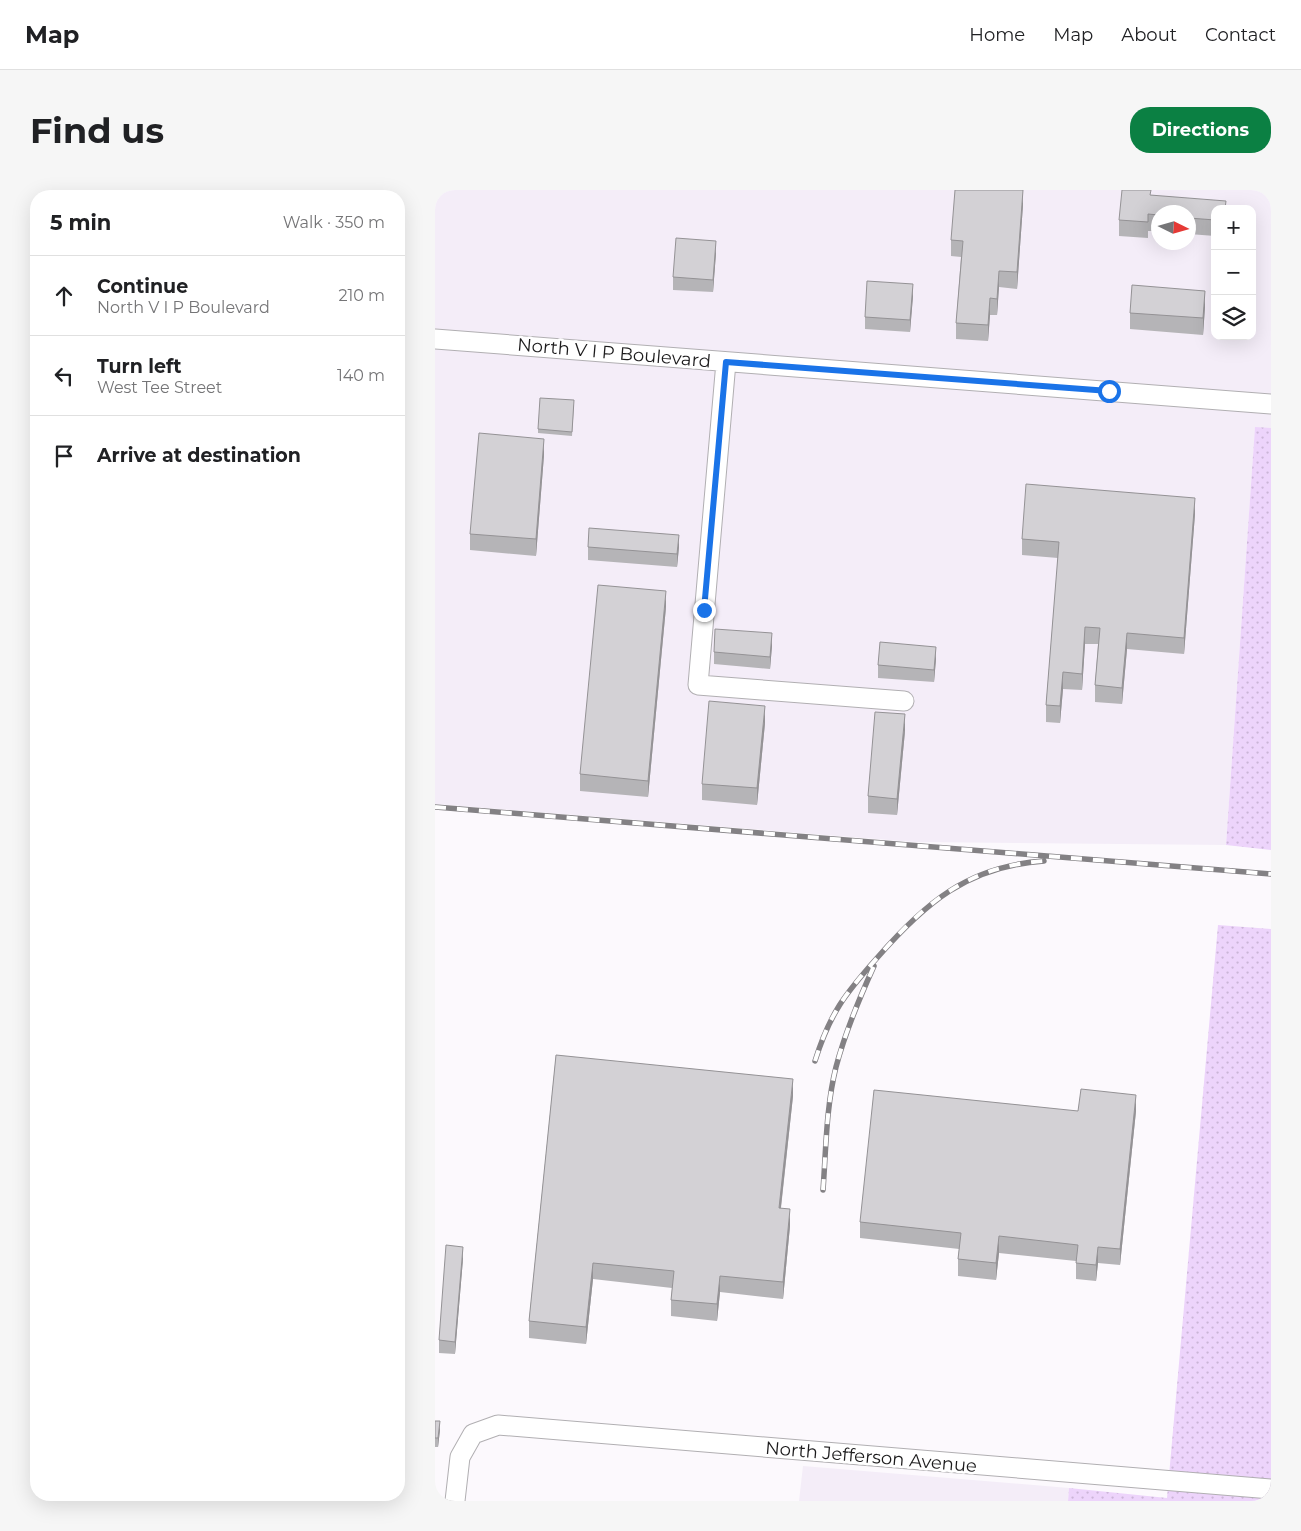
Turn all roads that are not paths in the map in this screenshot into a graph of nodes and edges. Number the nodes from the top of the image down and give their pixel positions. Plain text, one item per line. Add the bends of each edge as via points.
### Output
1 (435, 339) edge
2 (726, 362) junction
3 (1271, 404) edge
4 (904, 701) dead end
5 (1271, 1489) edge
6 (455, 1501) edge

1 - 2 street, North V I P Boulevard
2 - 3 street, North V I P Boulevard
2 - 4 street via 698,685
5 - 6 street, North Jefferson Avenue via 499,1425 473,1434 460,1458

